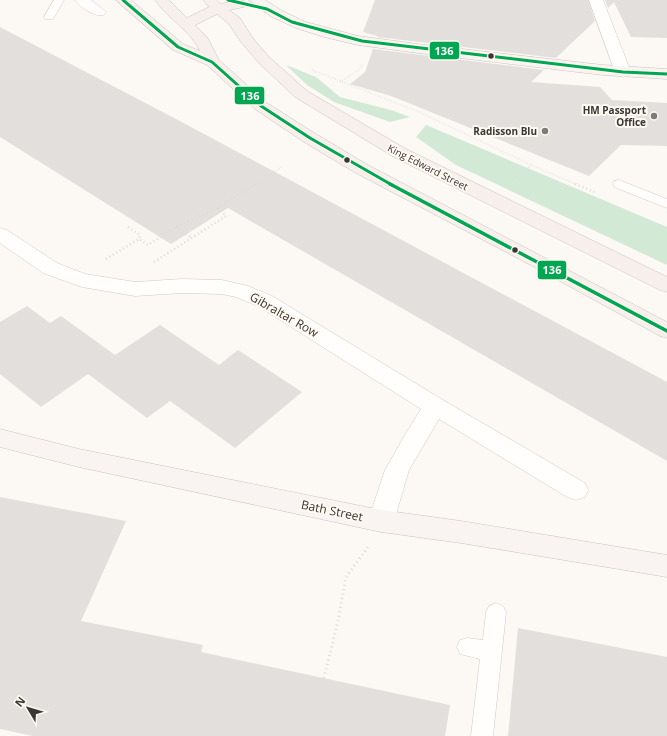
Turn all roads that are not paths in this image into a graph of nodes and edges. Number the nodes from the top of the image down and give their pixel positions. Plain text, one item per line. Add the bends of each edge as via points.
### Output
1 (59, 0) edge
2 (82, 0) edge
3 (123, 0) edge
4 (162, 0) edge
5 (596, 0) edge
6 (227, 2) edge
7 (262, 4) edge
8 (98, 12) dead end
9 (49, 18) dead end
10 (235, 21) junction
11 (185, 25) junction
12 (212, 62) junction
13 (623, 72) junction
14 (667, 74) edge
15 (619, 184) dead end
16 (667, 204) edge
17 (0, 234) edge
18 (667, 285) edge
19 (667, 331) edge
20 (435, 406) junction
21 (0, 438) edge
22 (576, 490) dead end
23 (376, 532) junction
24 (667, 566) edge
25 (496, 612) dead end
26 (467, 647) dead end
27 (491, 651) junction
28 (482, 736) edge

1 - 9 lane
2 - 8 street
3 - 12 highway via 178,47
4 - 11 highway
5 - 13 street
6 - 7 main road
6 - 10 highway, King Edward Street
6 - 10 highway
6 - 11 highway
7 - 13 main road via 292,22 362,41
10 - 18 highway, King Edward Street via 254,49 301,94 400,154
11 - 12 highway via 202,40
12 - 19 highway via 261,106 360,168
13 - 14 main road
15 - 16 lane
17 - 20 street, Gibraltar Row via 50,268 82,280 135,289 208,285 241,291 265,301
20 - 22 street, Gibraltar Row
20 - 23 street via 397,470
21 - 23 main road, Bath Street
23 - 24 main road, Bath Street via 461,532
25 - 27 lane
26 - 27 lane
27 - 28 lane

